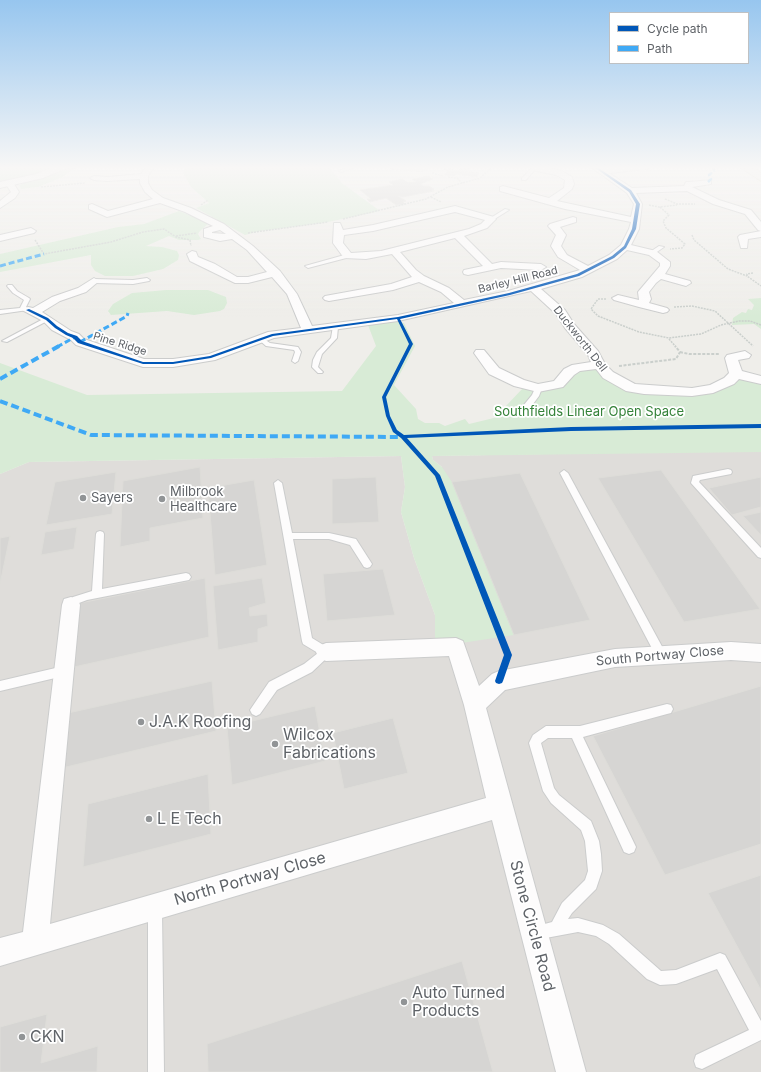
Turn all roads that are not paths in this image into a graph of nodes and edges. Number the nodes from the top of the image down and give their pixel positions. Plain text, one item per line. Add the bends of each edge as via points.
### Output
1 (202, 217) edge
2 (416, 217) edge
3 (484, 217) edge
4 (495, 217) edge
5 (620, 217) edge
6 (752, 217) edge
7 (491, 219) junction
8 (573, 220) dead end
9 (636, 220) joint
10 (399, 222) junction
11 (221, 226) junction
12 (761, 228) edge
13 (406, 230) dead end
14 (31, 231) road end
15 (761, 234) edge
16 (457, 235) junction
17 (235, 236) junction
18 (0, 238) edge
19 (744, 246) dead end
20 (625, 247) junction
21 (394, 251) junction
22 (192, 254) road end
23 (348, 256) junction
24 (308, 266) dead end
25 (490, 267) junction
26 (542, 267) dead end
27 (589, 270) junction
28 (468, 272) dead end
29 (276, 273) junction
30 (659, 275) junction
31 (420, 278) junction
32 (147, 280) dead end
33 (94, 281) joint
34 (686, 283) dead end
35 (10, 286) dead end
36 (534, 288) junction
37 (329, 298) dead end
38 (618, 298) road end
39 (644, 301) junction
40 (462, 304) junction
41 (28, 310) junction
42 (663, 310) dead end
43 (0, 312) edge
44 (47, 319) junction
45 (335, 327) junction
46 (308, 331) junction
47 (261, 339) junction
48 (5, 341) dead end
49 (480, 353) dead end
50 (745, 354) road end
51 (295, 361) dead end
52 (600, 366) junction
53 (320, 372) dead end
54 (736, 374) junction
55 (761, 380) edge
56 (538, 388) junction
57 (527, 406) dead end
58 (728, 472) dead end
59 (564, 474) dead end
60 (278, 483) dead end
61 (100, 534) dead end
62 (288, 536) junction
63 (761, 554) edge
64 (367, 564) dead end
65 (186, 577) dead end
66 (97, 594) junction
67 (71, 605) joint
68 (326, 652) junction
69 (761, 653) edge
70 (661, 655) junction
71 (64, 672) junction
72 (0, 686) edge
73 (475, 705) junction
74 (667, 709) dead end
75 (256, 710) dead end
76 (575, 732) junction
77 (500, 806) junction
78 (629, 847) dead end
79 (155, 907) junction
80 (545, 931) junction
81 (35, 942) junction
82 (0, 952) edge
83 (702, 1061) dead end
84 (156, 1072) edge
85 (571, 1072) edge

1 - 11 street
2 - 10 street
3 - 7 street
4 - 7 lane
5 - 9 street
6 - 12 street
7 - 16 street via 478,229
8 - 27 street via 553,226 561,235 556,246 563,256
9 - 20 street, Barley Hill Road
10 - 13 street
10 - 23 street via 336,224 338,243
11 - 17 street
11 - 17 street via 207,233 214,238
14 - 18 street
15 - 19 street via 743,237
16 - 21 street
16 - 25 street
17 - 29 street
20 - 27 street, Barley Hill Road
20 - 30 street via 657,250 666,266
21 - 23 street
21 - 31 street
22 - 29 street via 194,259 235,280 248,280
23 - 24 lane
25 - 26 street
25 - 28 street
27 - 36 street, Barley Hill Road
29 - 46 street via 292,294
30 - 34 street
30 - 39 street via 643,292
31 - 37 street via 393,287
31 - 40 street via 445,290
32 - 33 lane
33 - 41 street via 82,290
35 - 41 lane via 27,299
36 - 40 street, Barley Hill Road
36 - 52 street, Duckworth Dell via 561,312 569,326 594,354
38 - 39 street
39 - 42 street
40 - 45 street, Barley Hill Road via 398,318
41 - 43 lane
41 - 44 street, Pine Ridge
44 - 47 street, Pine Ridge via 80,342 143,364 173,363 212,357
44 - 48 lane
45 - 46 street, Barley Hill Road
45 - 53 lane via 334,338 319,353 316,360 315,367
46 - 47 street, Pine Ridge via 272,335
47 - 51 lane via 268,345 296,348 298,352
49 - 56 street via 494,371
50 - 54 street via 731,358
52 - 54 street, Duckworth Dell via 631,388 644,390 692,392 712,389 729,381
52 - 56 street via 577,368 569,372 558,384
54 - 55 street
56 - 57 lane
58 - 63 lane via 696,478 695,483
59 - 70 lane
60 - 62 lane
61 - 66 lane
62 - 64 lane via 329,536 353,542
62 - 68 lane via 307,641
65 - 66 lane
66 - 67 lane via 81,597
67 - 71 street
68 - 73 street via 456,646
68 - 75 lane via 308,668 273,686
69 - 70 street, South Portway Close via 731,650
70 - 73 street, South Portway Close via 615,658 499,680
71 - 72 lane
71 - 81 street
73 - 77 street, Stone Circle Road
74 - 76 lane
76 - 78 lane
76 - 80 lane via 546,732 535,743 549,791 586,826 592,841 595,871 591,884
77 - 79 street, North Portway Close
77 - 80 street, Stone Circle Road
79 - 81 street, North Portway Close
79 - 84 lane
80 - 83 lane via 578,925 598,930 614,939 652,974 660,978 676,977 720,960 759,1033
80 - 85 street, Stone Circle Road
81 - 82 street, North Portway Close

